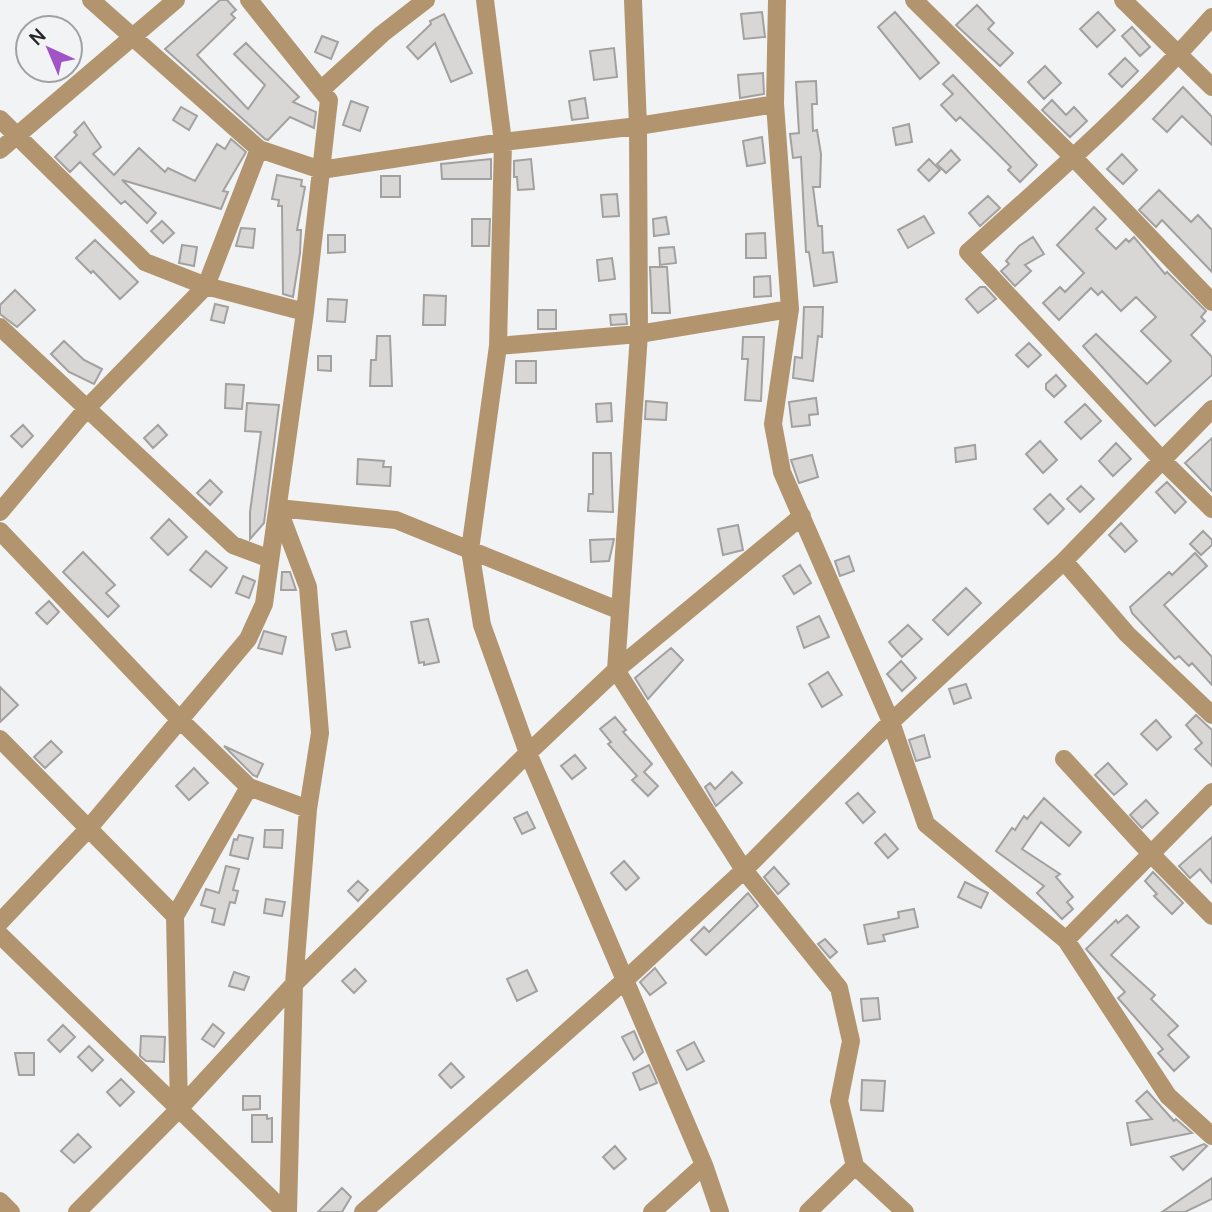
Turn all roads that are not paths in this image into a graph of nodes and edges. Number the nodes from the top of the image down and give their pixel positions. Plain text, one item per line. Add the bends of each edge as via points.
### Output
1 (91, 0) edge
2 (176, 0) edge
3 (249, 0) edge
4 (426, 0) edge
5 (485, 0) edge
6 (632, 0) edge
7 (777, 0) edge
8 (914, 0) edge
9 (1123, 0) edge
10 (1212, 17) edge
11 (134, 37) junction
12 (1178, 55) junction
13 (1212, 87) edge
14 (321, 90) junction
15 (775, 104) junction
16 (0, 119) edge
17 (638, 126) junction
18 (17, 136) junction
19 (503, 142) junction
20 (259, 149) junction
21 (0, 150) edge
22 (1074, 158) junction
23 (321, 170) junction
24 (206, 286) junction
25 (1212, 302) edge
26 (790, 309) junction
27 (305, 312) junction
28 (0, 327) edge
29 (639, 334) junction
30 (498, 346) junction
31 (88, 407) junction
32 (1212, 409) edge
33 (1162, 460) junction
34 (278, 508) junction
35 (1212, 509) edge
36 (0, 512) edge
37 (802, 516) junction
38 (0, 531) edge
39 (470, 550) junction
40 (270, 559) junction
41 (1064, 561) junction
42 (618, 610) junction
43 (616, 670) junction
44 (1212, 716) edge
45 (178, 718) junction
46 (891, 722) junction
47 (0, 739) edge
48 (528, 753) junction
49 (1064, 758) dead end
50 (249, 787) junction
51 (1212, 792) edge
52 (308, 809) junction
53 (88, 829) junction
54 (1151, 854) junction
55 (744, 870) junction
56 (175, 916) junction
57 (1212, 916) edge
58 (0, 922) edge
59 (0, 935) edge
60 (1066, 940) junction
61 (624, 981) junction
62 (294, 984) junction
63 (179, 1109) junction
64 (1212, 1136) edge
65 (704, 1165) junction
66 (855, 1166) junction
67 (0, 1201) edge
68 (11, 1212) edge
69 (77, 1212) edge
70 (287, 1212) edge
71 (363, 1212) edge
72 (652, 1212) edge
73 (720, 1212) edge
74 (808, 1212) edge
75 (905, 1212) edge

1 - 11 street
2 - 11 street
3 - 14 street
4 - 14 street
5 - 19 street
6 - 17 street
7 - 15 street
8 - 22 street
9 - 12 street
10 - 12 street
11 - 18 street
11 - 20 street
12 - 13 street
12 - 22 street
14 - 23 street via 329,100
15 - 17 street
15 - 26 street
16 - 18 street
17 - 19 street
17 - 29 street
18 - 21 street
18 - 24 street via 145,262
19 - 23 street
19 - 30 street
20 - 23 street
20 - 24 street
22 - 25 street
22 - 33 street via 968,252
23 - 27 street
24 - 27 street
24 - 31 street
26 - 29 street
26 - 37 street via 773,424 782,472
27 - 34 street
28 - 31 street
29 - 30 street
29 - 42 street
30 - 39 street
31 - 36 street
31 - 40 street via 233,545
32 - 33 street
33 - 35 street
33 - 41 street
34 - 39 street via 396,520
34 - 40 street
34 - 52 street via 308,587 320,733
37 - 43 street
37 - 46 street
38 - 45 street
39 - 42 street
39 - 48 street via 482,625
40 - 45 street via 264,604 248,639
41 - 44 street via 1127,634
41 - 46 street
42 - 43 street
43 - 48 street
43 - 55 street
45 - 50 street
45 - 53 street
46 - 55 street
46 - 60 street via 926,824
47 - 53 street
48 - 61 street
48 - 62 street
49 - 54 street
50 - 52 street
50 - 56 street
51 - 54 street
52 - 62 street
53 - 56 street
53 - 58 street
54 - 57 street
54 - 60 street
55 - 61 street
55 - 66 street via 839,988 850,1041 839,1101
56 - 63 street
59 - 63 street
60 - 64 street via 1168,1096
61 - 65 street
61 - 71 street
62 - 63 street
62 - 70 street
63 - 69 street
63 - 70 street
65 - 72 street
65 - 73 street
66 - 74 street
66 - 75 street
67 - 68 street

